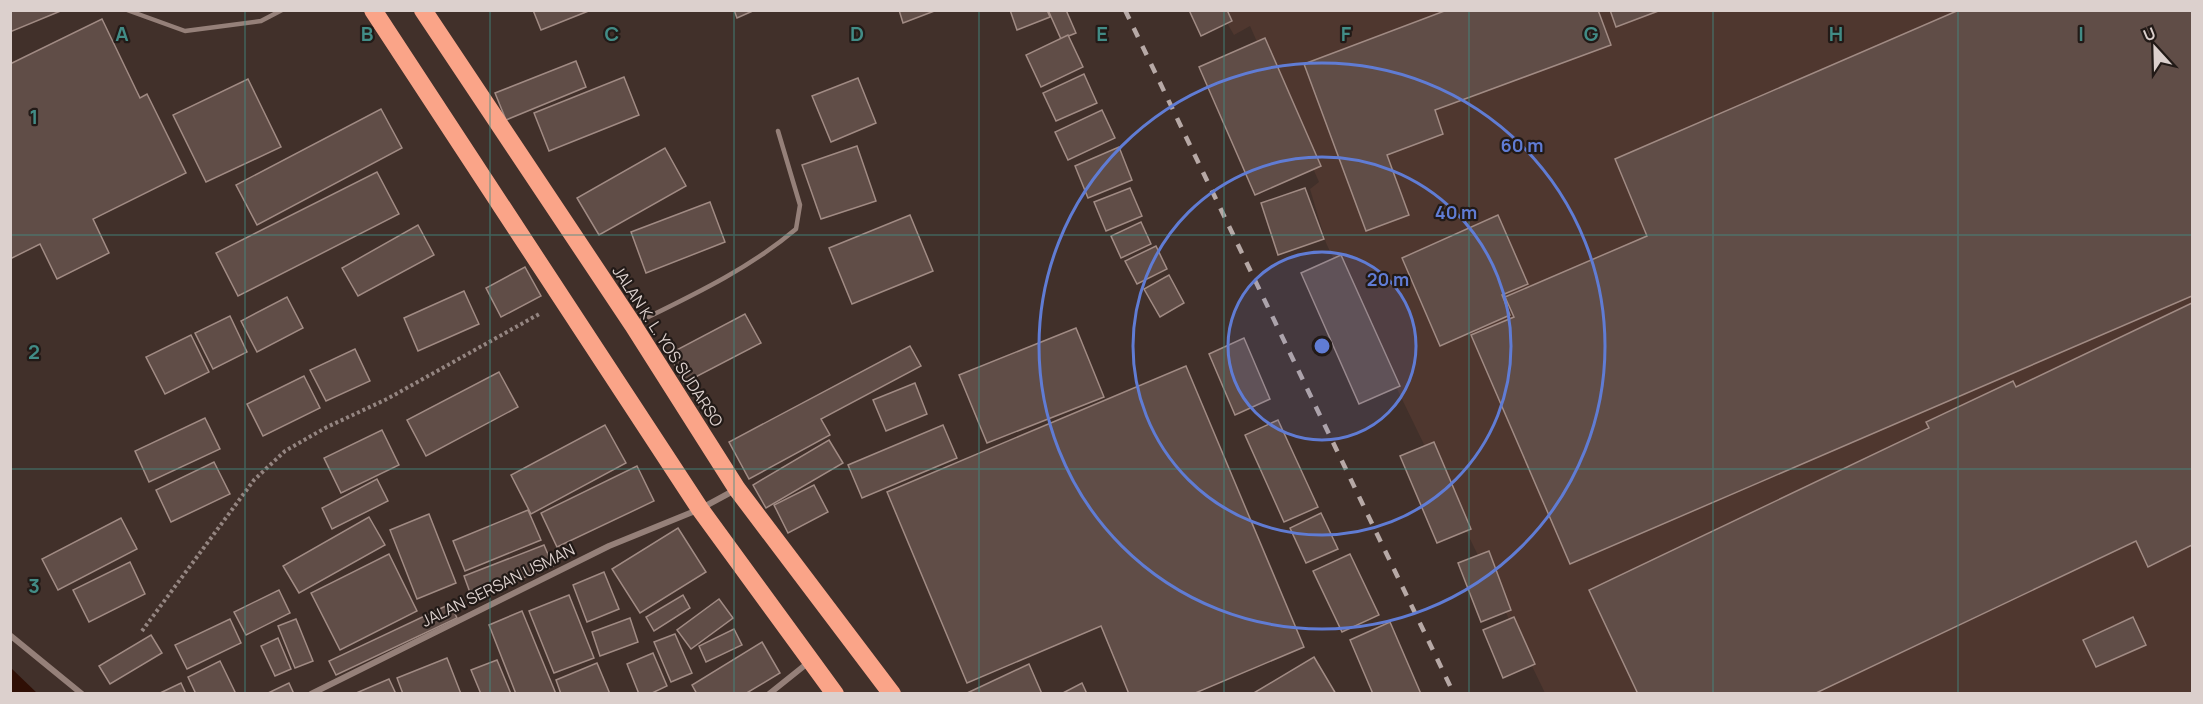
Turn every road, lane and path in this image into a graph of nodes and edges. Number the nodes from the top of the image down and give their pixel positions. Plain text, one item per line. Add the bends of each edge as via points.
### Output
1 (127, 10) edge
2 (282, 10) edge
3 (373, 10) edge
4 (423, 10) edge
5 (778, 131) dead end
6 (563, 301) junction
7 (633, 325) junction
8 (738, 489) junction
9 (700, 509) junction
10 (142, 631) dead end
11 (11, 636) edge
12 (810, 661) junction
13 (82, 693) edge
14 (311, 693) edge
15 (769, 693) edge
16 (835, 693) edge
17 (892, 693) edge

1 - 2 lane via 185,31 261,21
3 - 6 highway
4 - 7 highway, JALAN K. L. YOS SUDARSO
5 - 7 lane via 800,205 796,229 751,262
6 - 9 highway
6 - 10 path via 285,451 254,480
7 - 8 highway, JALAN K. L. YOS SUDARSO
8 - 9 street, JALAN SERSAN USMAN
8 - 17 highway, JALAN K. L. YOS SUDARSO
9 - 12 highway
9 - 14 street, JALAN SERSAN USMAN via 609,546
11 - 13 street
12 - 15 street
12 - 16 highway

